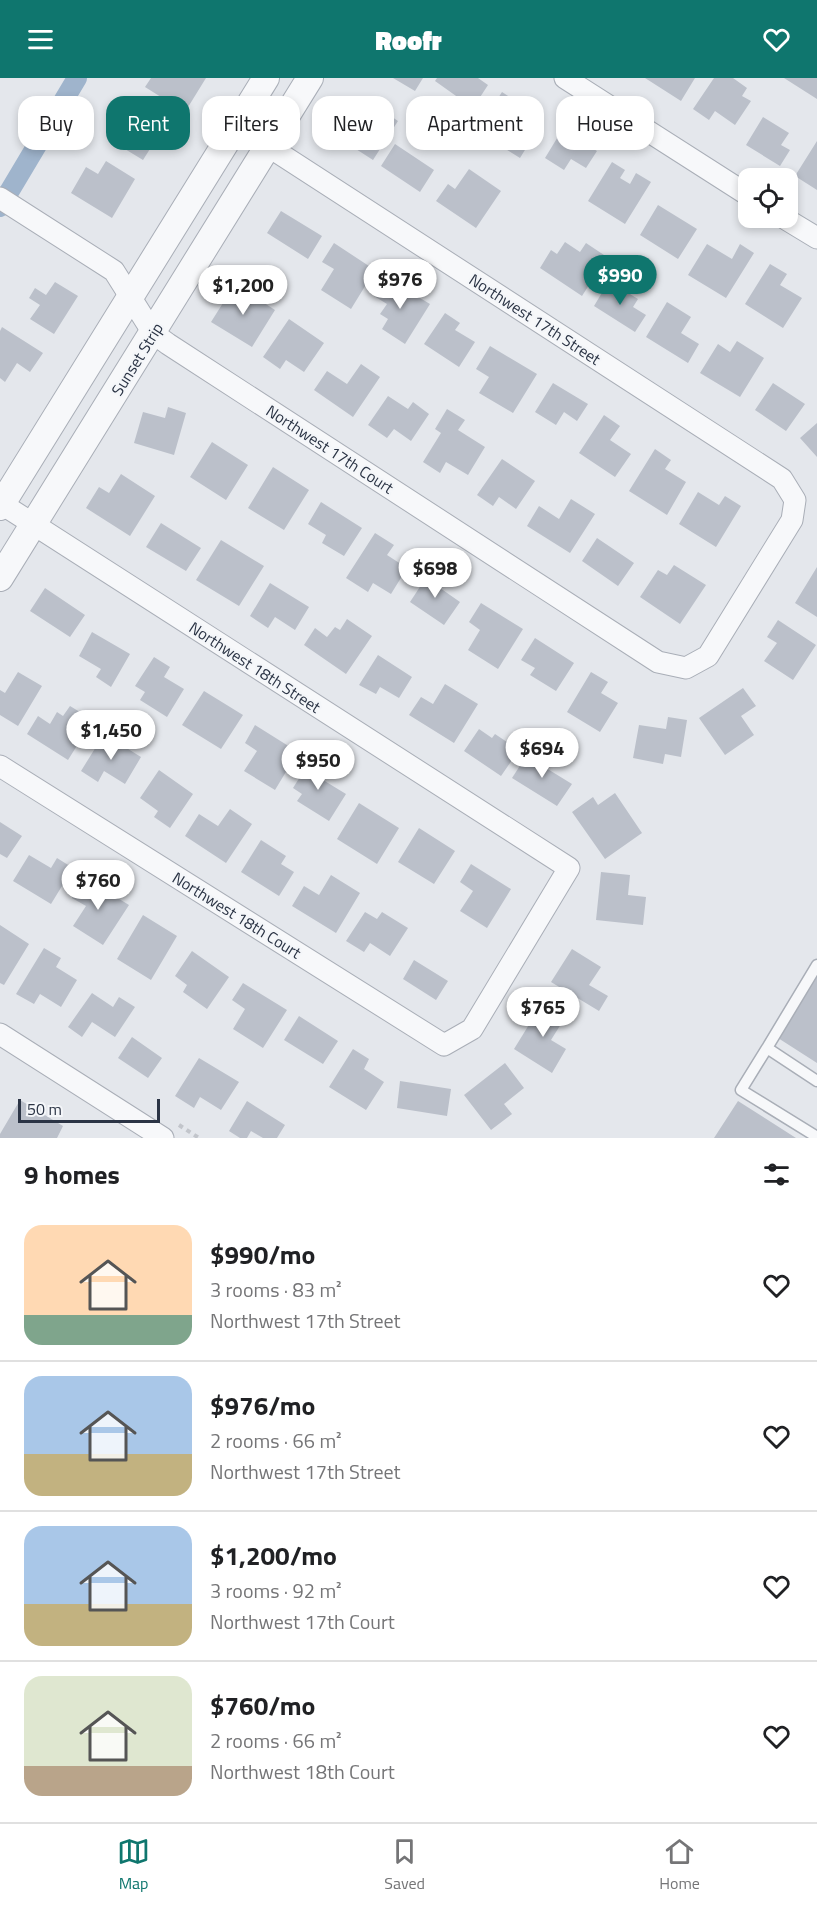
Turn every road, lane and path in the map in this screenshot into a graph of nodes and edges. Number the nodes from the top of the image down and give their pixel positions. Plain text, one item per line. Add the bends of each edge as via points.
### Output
1 (266, 78) edge
2 (310, 78) edge
3 (565, 78) edge
4 (255, 96) edge
5 (299, 96) edge
6 (222, 150) edge
7 (266, 150) edge
8 (273, 150) edge
9 (738, 189) edge
10 (0, 198) edge
11 (798, 226) edge
12 (817, 238) edge
13 (131, 296) junction
14 (153, 333) junction
15 (1, 505) edge
16 (33, 524) junction
17 (0, 578) edge
18 (686, 668) joint
19 (0, 766) edge
20 (817, 965) edge
21 (0, 1034) edge
22 (444, 1045) joint
23 (766, 1048) junction
24 (817, 1082) edge
25 (817, 1137) edge
26 (163, 1138) edge

1 - 4 street
2 - 5 street, Sunset Strip
3 - 9 street
6 - 13 street
7 - 14 street, Sunset Strip
8 - 18 street, Northwest 17th Street via 782,479 795,500 792,520 708,656
10 - 13 street, Northwest 17th Court via 114,271
11 - 12 street
13 - 14 street, Northwest 17th Court
13 - 15 street
14 - 16 street, Sunset Strip
14 - 18 street, Northwest 17th Court via 658,662
15 - 16 street, Northwest 18th Street
16 - 17 street, Sunset Strip
16 - 22 street, Northwest 18th Street via 569,868 472,1029
19 - 22 street, Northwest 18th Court
20 - 23 lane
21 - 26 street
23 - 24 lane
23 - 25 lane via 741,1090

